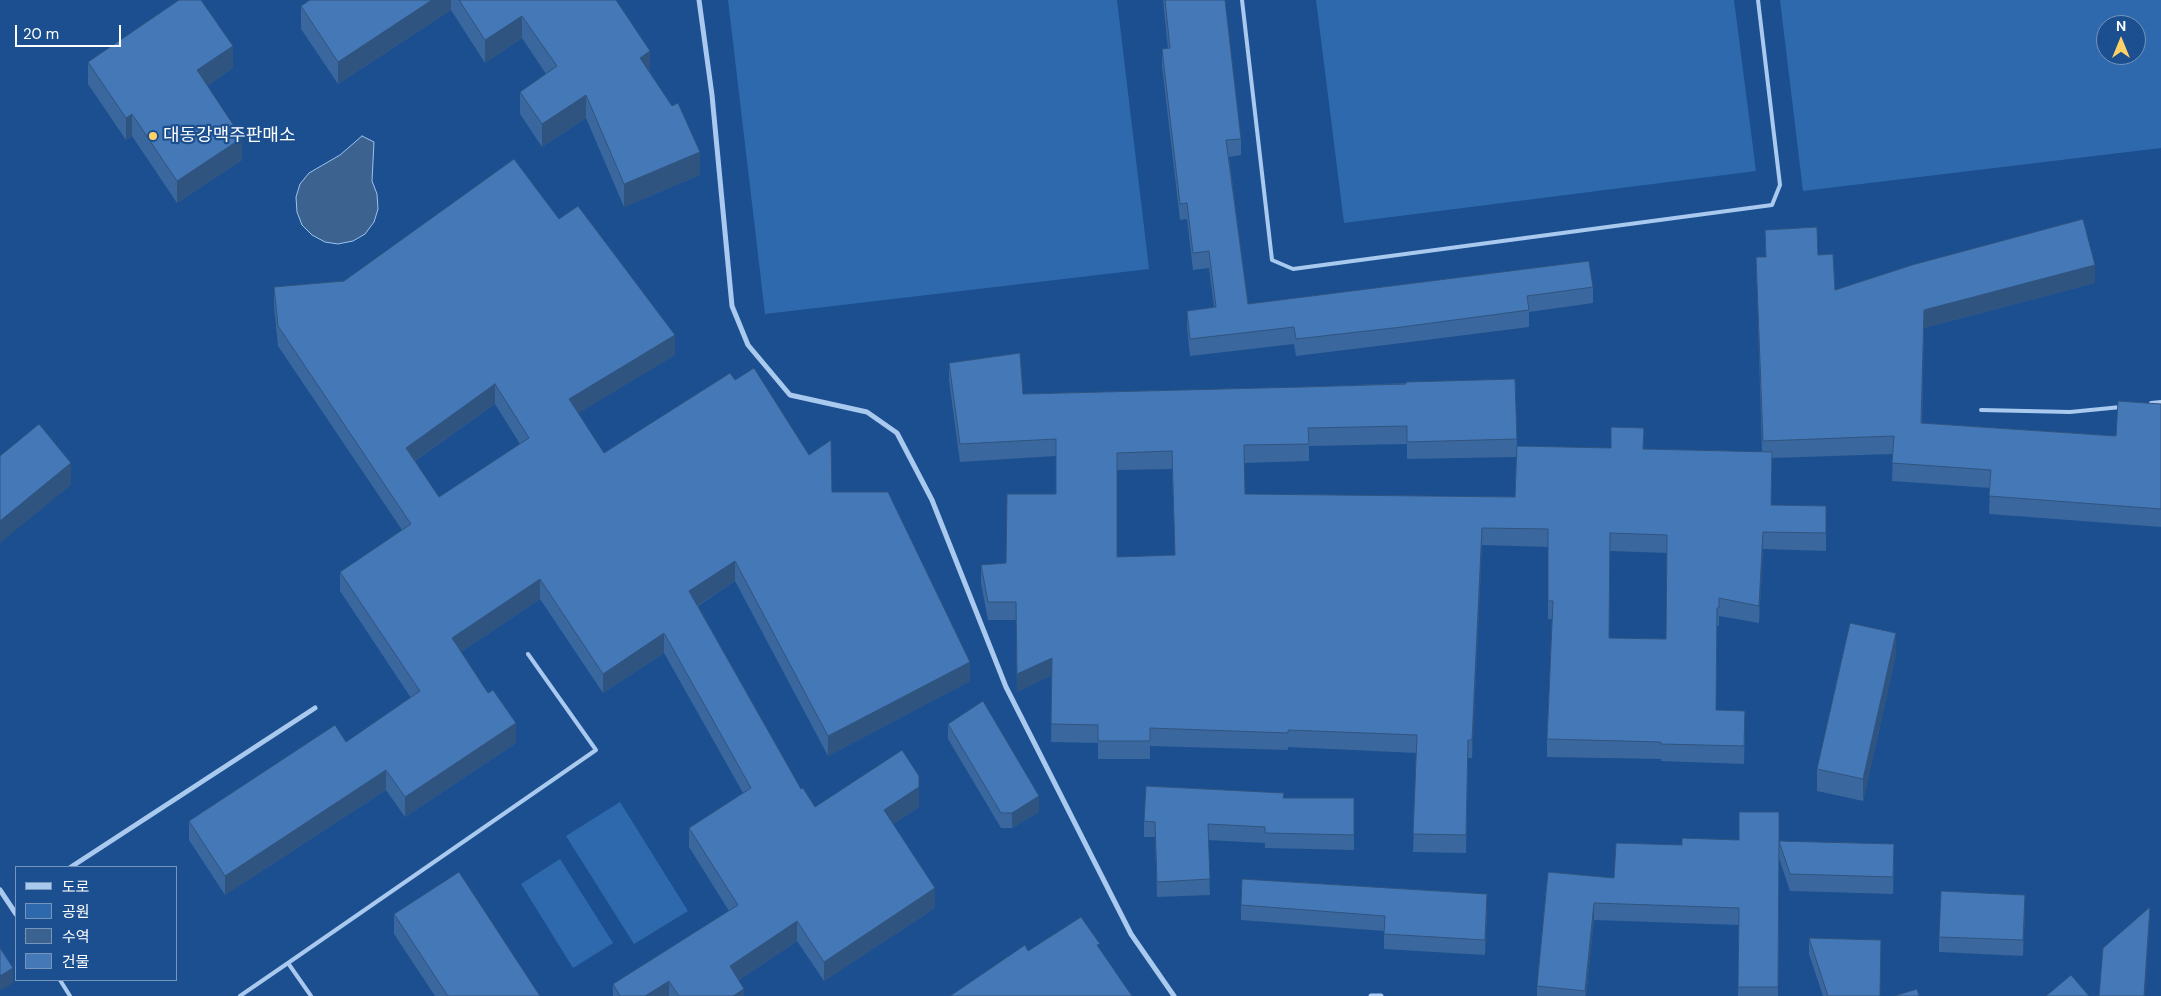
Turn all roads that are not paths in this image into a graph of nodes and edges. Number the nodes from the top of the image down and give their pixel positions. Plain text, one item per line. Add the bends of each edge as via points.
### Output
1 (699, 0) edge
2 (1242, 0) edge
3 (1758, 0) edge
4 (2161, 402) edge
5 (2143, 404) edge
6 (2125, 406) edge
7 (1981, 410) dead end
8 (528, 654) dead end
9 (315, 708) dead end
10 (73, 866) edge
11 (0, 890) edge
12 (14, 905) edge
13 (288, 963) junction
14 (61, 981) edge
15 (70, 996) edge
16 (240, 996) edge
17 (311, 996) edge
18 (1174, 996) edge
19 (1371, 996) edge
20 (1381, 996) edge

1 - 18 street via 712,95 732,306 748,345 790,395 867,412 897,433 932,500 1014,705 1131,934
2 - 3 lane via 1272,260 1293,269 1772,204 1780,185
4 - 5 lane
6 - 7 lane via 2070,412
8 - 13 lane via 596,750
9 - 10 street
11 - 12 street
13 - 16 lane
13 - 17 lane
14 - 15 lane
19 - 20 street

